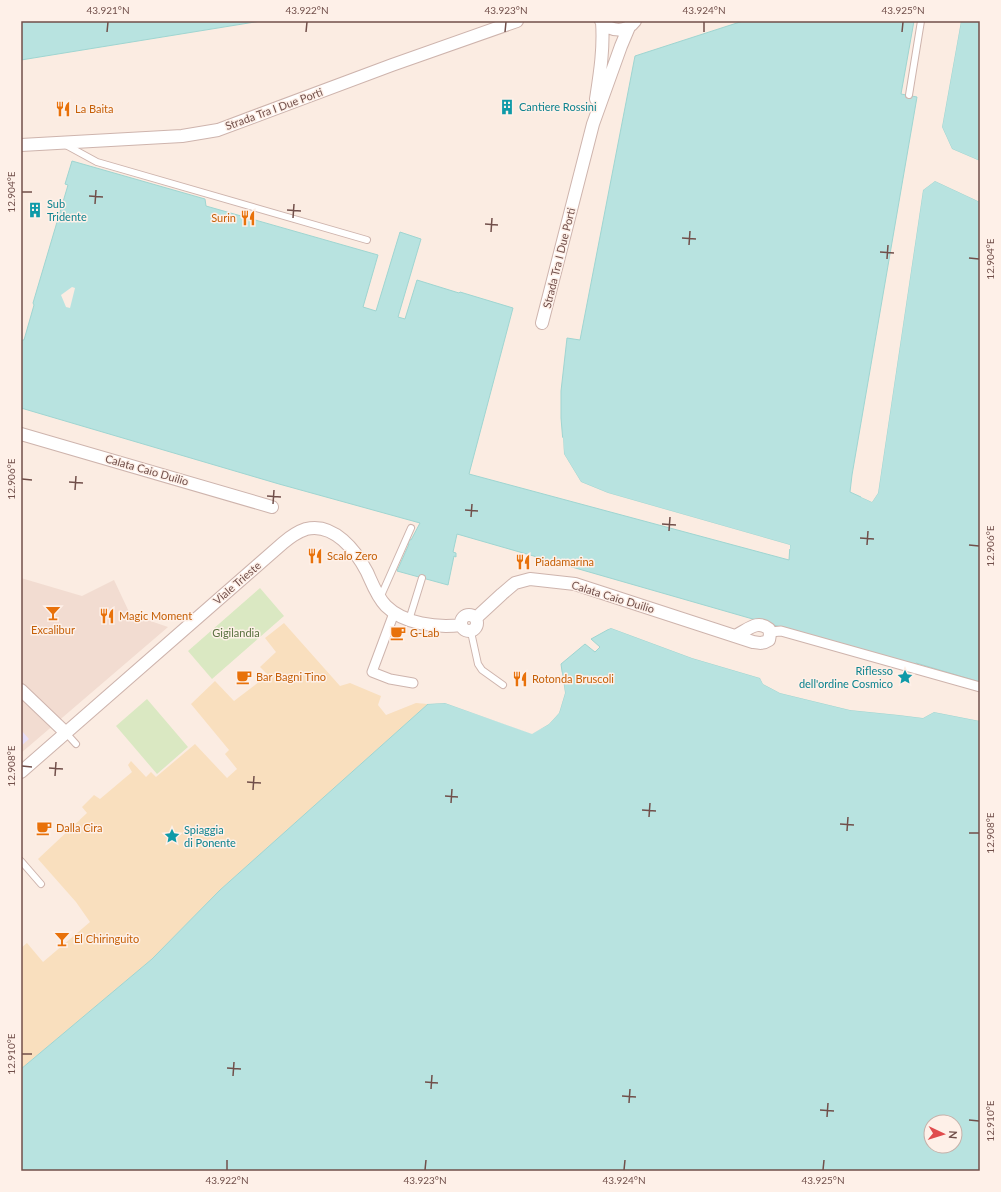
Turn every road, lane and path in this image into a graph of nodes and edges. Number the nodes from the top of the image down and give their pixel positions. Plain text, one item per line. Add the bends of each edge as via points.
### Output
1 (517, 21) edge
2 (921, 21) edge
3 (601, 22) edge
4 (634, 23) edge
5 (909, 95) dead end
6 (593, 124) junction
7 (63, 144) junction
8 (21, 145) edge
9 (367, 240) dead end
10 (542, 323) dead end
11 (21, 434) edge
12 (272, 507) dead end
13 (411, 528) dead end
14 (422, 578) dead end
15 (380, 598) junction
16 (394, 613) junction
17 (476, 618) junction
18 (409, 620) junction
19 (461, 625) junction
20 (471, 632) junction
21 (770, 632) junction
22 (735, 636) junction
23 (413, 683) dead end
24 (503, 684) dead end
25 (980, 687) edge
26 (21, 690) edge
27 (66, 733) junction
28 (76, 744) dead end
29 (21, 772) edge
30 (21, 861) edge
31 (41, 884) dead end

1 - 7 street, Strada Tra I Due Porti via 218,130 182,136
2 - 5 lane
3 - 4 street, Strada Tra I Due Porti via 618,30
3 - 6 street, Strada Tra I Due Porti via 603,40
4 - 6 street, Strada Tra I Due Porti via 621,46
6 - 10 street, Strada Tra I Due Porti
7 - 8 street, Strada Tra I Due Porti
7 - 9 lane via 97,162
11 - 12 street, Calata Caio Duilio
13 - 15 lane
14 - 18 lane
15 - 16 street, Viale Trieste
15 - 27 street, Viale Trieste via 356,554 343,540 319,529 307,529 296,533
16 - 18 street, Viale Trieste
16 - 23 street via 372,672 390,679
17 - 19 street, Viale Trieste via 464,616
17 - 20 street via 478,626
17 - 22 street, Calata Caio Duilio via 515,583 530,579 575,584
18 - 19 street, Viale Trieste via 426,625
19 - 20 street via 466,631
20 - 24 lane via 478,664 482,670
21 - 22 street via 770,629 758,624
21 - 22 street, Calata Caio Duilio via 768,640 764,643
21 - 25 street via 781,631
26 - 27 street
27 - 28 lane
27 - 29 street, Viale Trieste
30 - 31 lane

